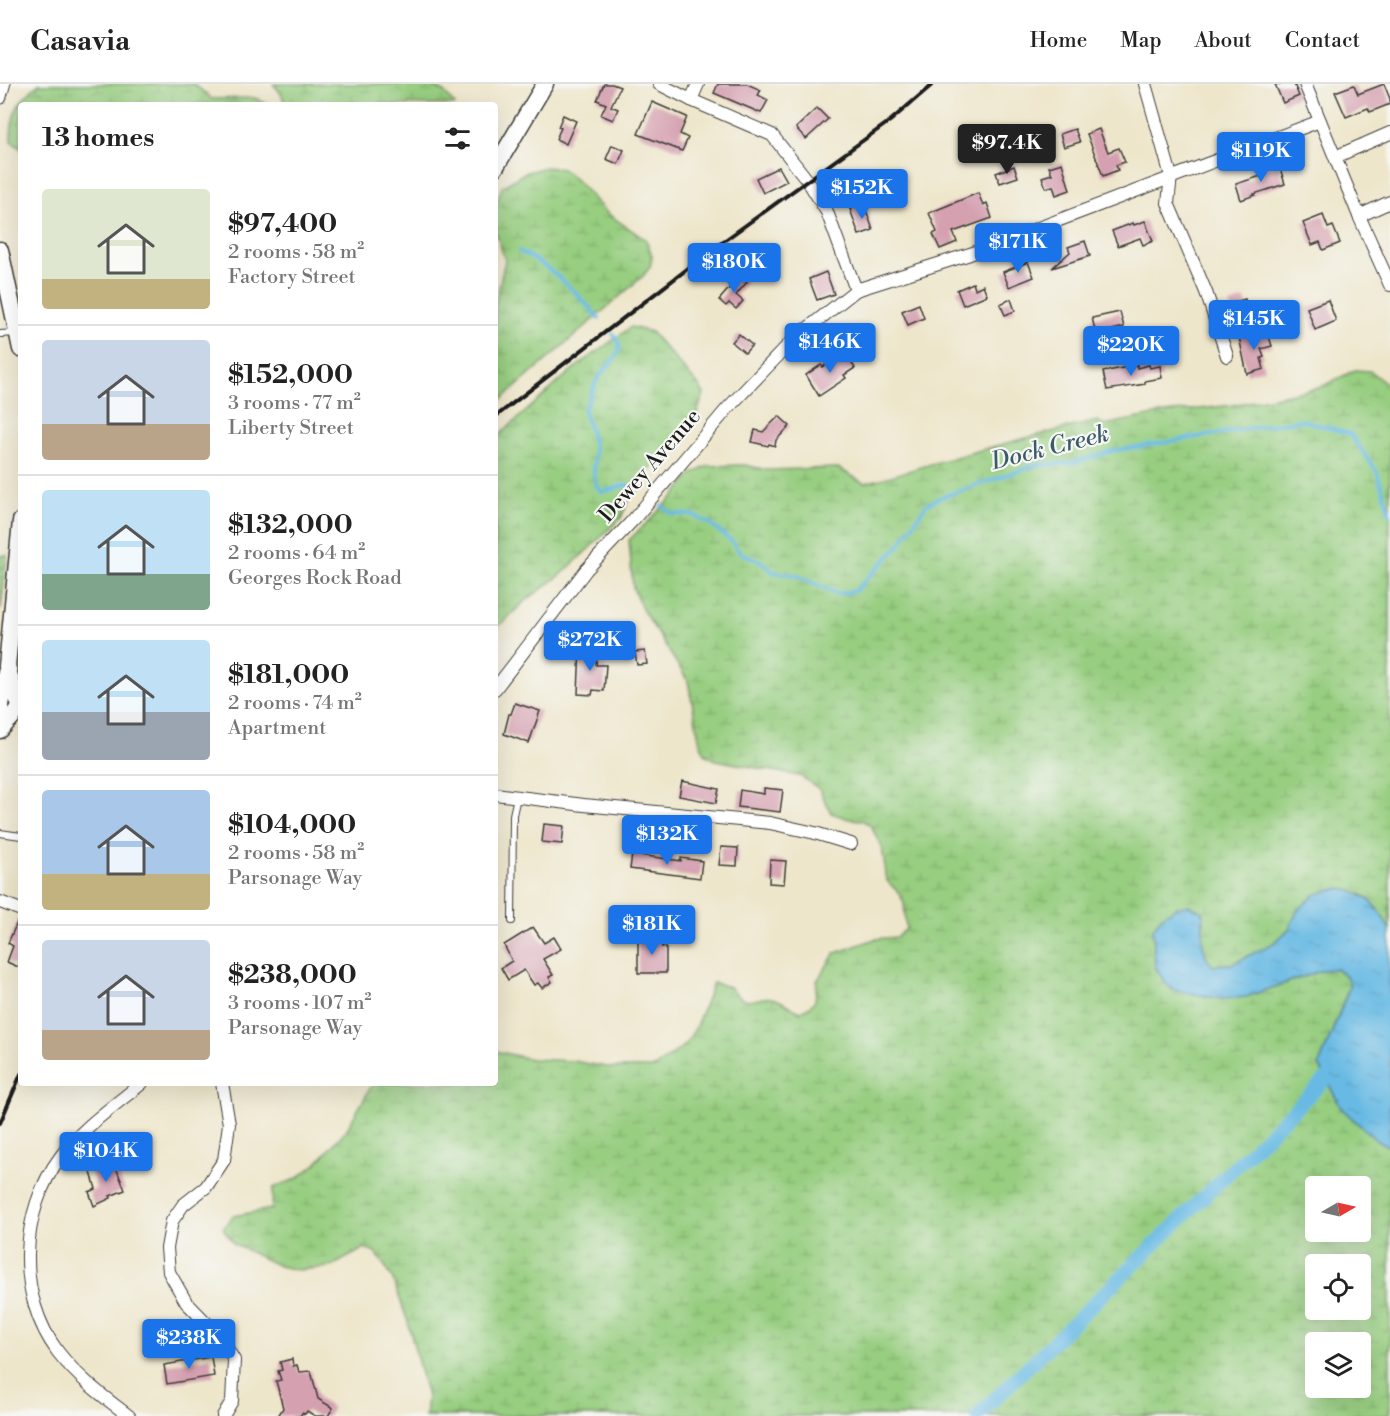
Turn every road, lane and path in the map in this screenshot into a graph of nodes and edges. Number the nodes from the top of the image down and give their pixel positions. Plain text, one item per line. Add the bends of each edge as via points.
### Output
1 (4, 84) edge
2 (545, 84) edge
3 (659, 84) edge
4 (698, 84) edge
5 (1145, 84) edge
6 (1305, 84) edge
7 (0, 98) edge
8 (691, 100) junction
9 (1320, 121) junction
10 (1390, 133) edge
11 (1335, 158) junction
12 (498, 163) edge
13 (1171, 176) junction
14 (1390, 202) edge
15 (1359, 216) junction
16 (0, 250) edge
17 (1390, 285) edge
18 (856, 290) junction
19 (18, 332) edge
20 (0, 334) edge
21 (18, 340) edge
22 (1227, 356) dead end
23 (18, 552) edge
24 (7, 666) junction
25 (498, 685) edge
26 (18, 700) edge
27 (18, 709) edge
28 (0, 712) edge
29 (0, 730) edge
30 (498, 794) edge
31 (517, 797) junction
32 (0, 833) edge
33 (18, 836) edge
34 (851, 844) dead end
35 (0, 902) edge
36 (18, 909) edge
37 (512, 921) dead end
38 (138, 1086) edge
39 (222, 1086) edge
40 (129, 1416) edge
41 (223, 1416) edge

1 - 7 street
2 - 12 main road
3 - 8 street
4 - 8 street
5 - 13 street
6 - 9 street
8 - 18 street via 772,135 827,212
9 - 11 street
9 - 13 street
10 - 11 street
11 - 15 street
13 - 18 street via 970,254
13 - 22 street via 1168,203 1206,292
14 - 15 street
15 - 17 street
16 - 19 main road
18 - 25 street, Dewey Avenue via 793,340 727,409 586,570
20 - 21 lane
23 - 24 main road
24 - 26 main road
24 - 28 main road
27 - 29 main road
30 - 31 street
31 - 34 street via 770,823
31 - 37 lane via 513,815
32 - 33 lane
35 - 36 street
38 - 40 street via 87,1127 60,1157 41,1191 27,1243 30,1285 40,1322 58,1352 89,1385
39 - 41 street via 228,1124 224,1160 206,1187 183,1205 172,1221 167,1248 169,1272 186,1302 221,1338 234,1360 232,1401

